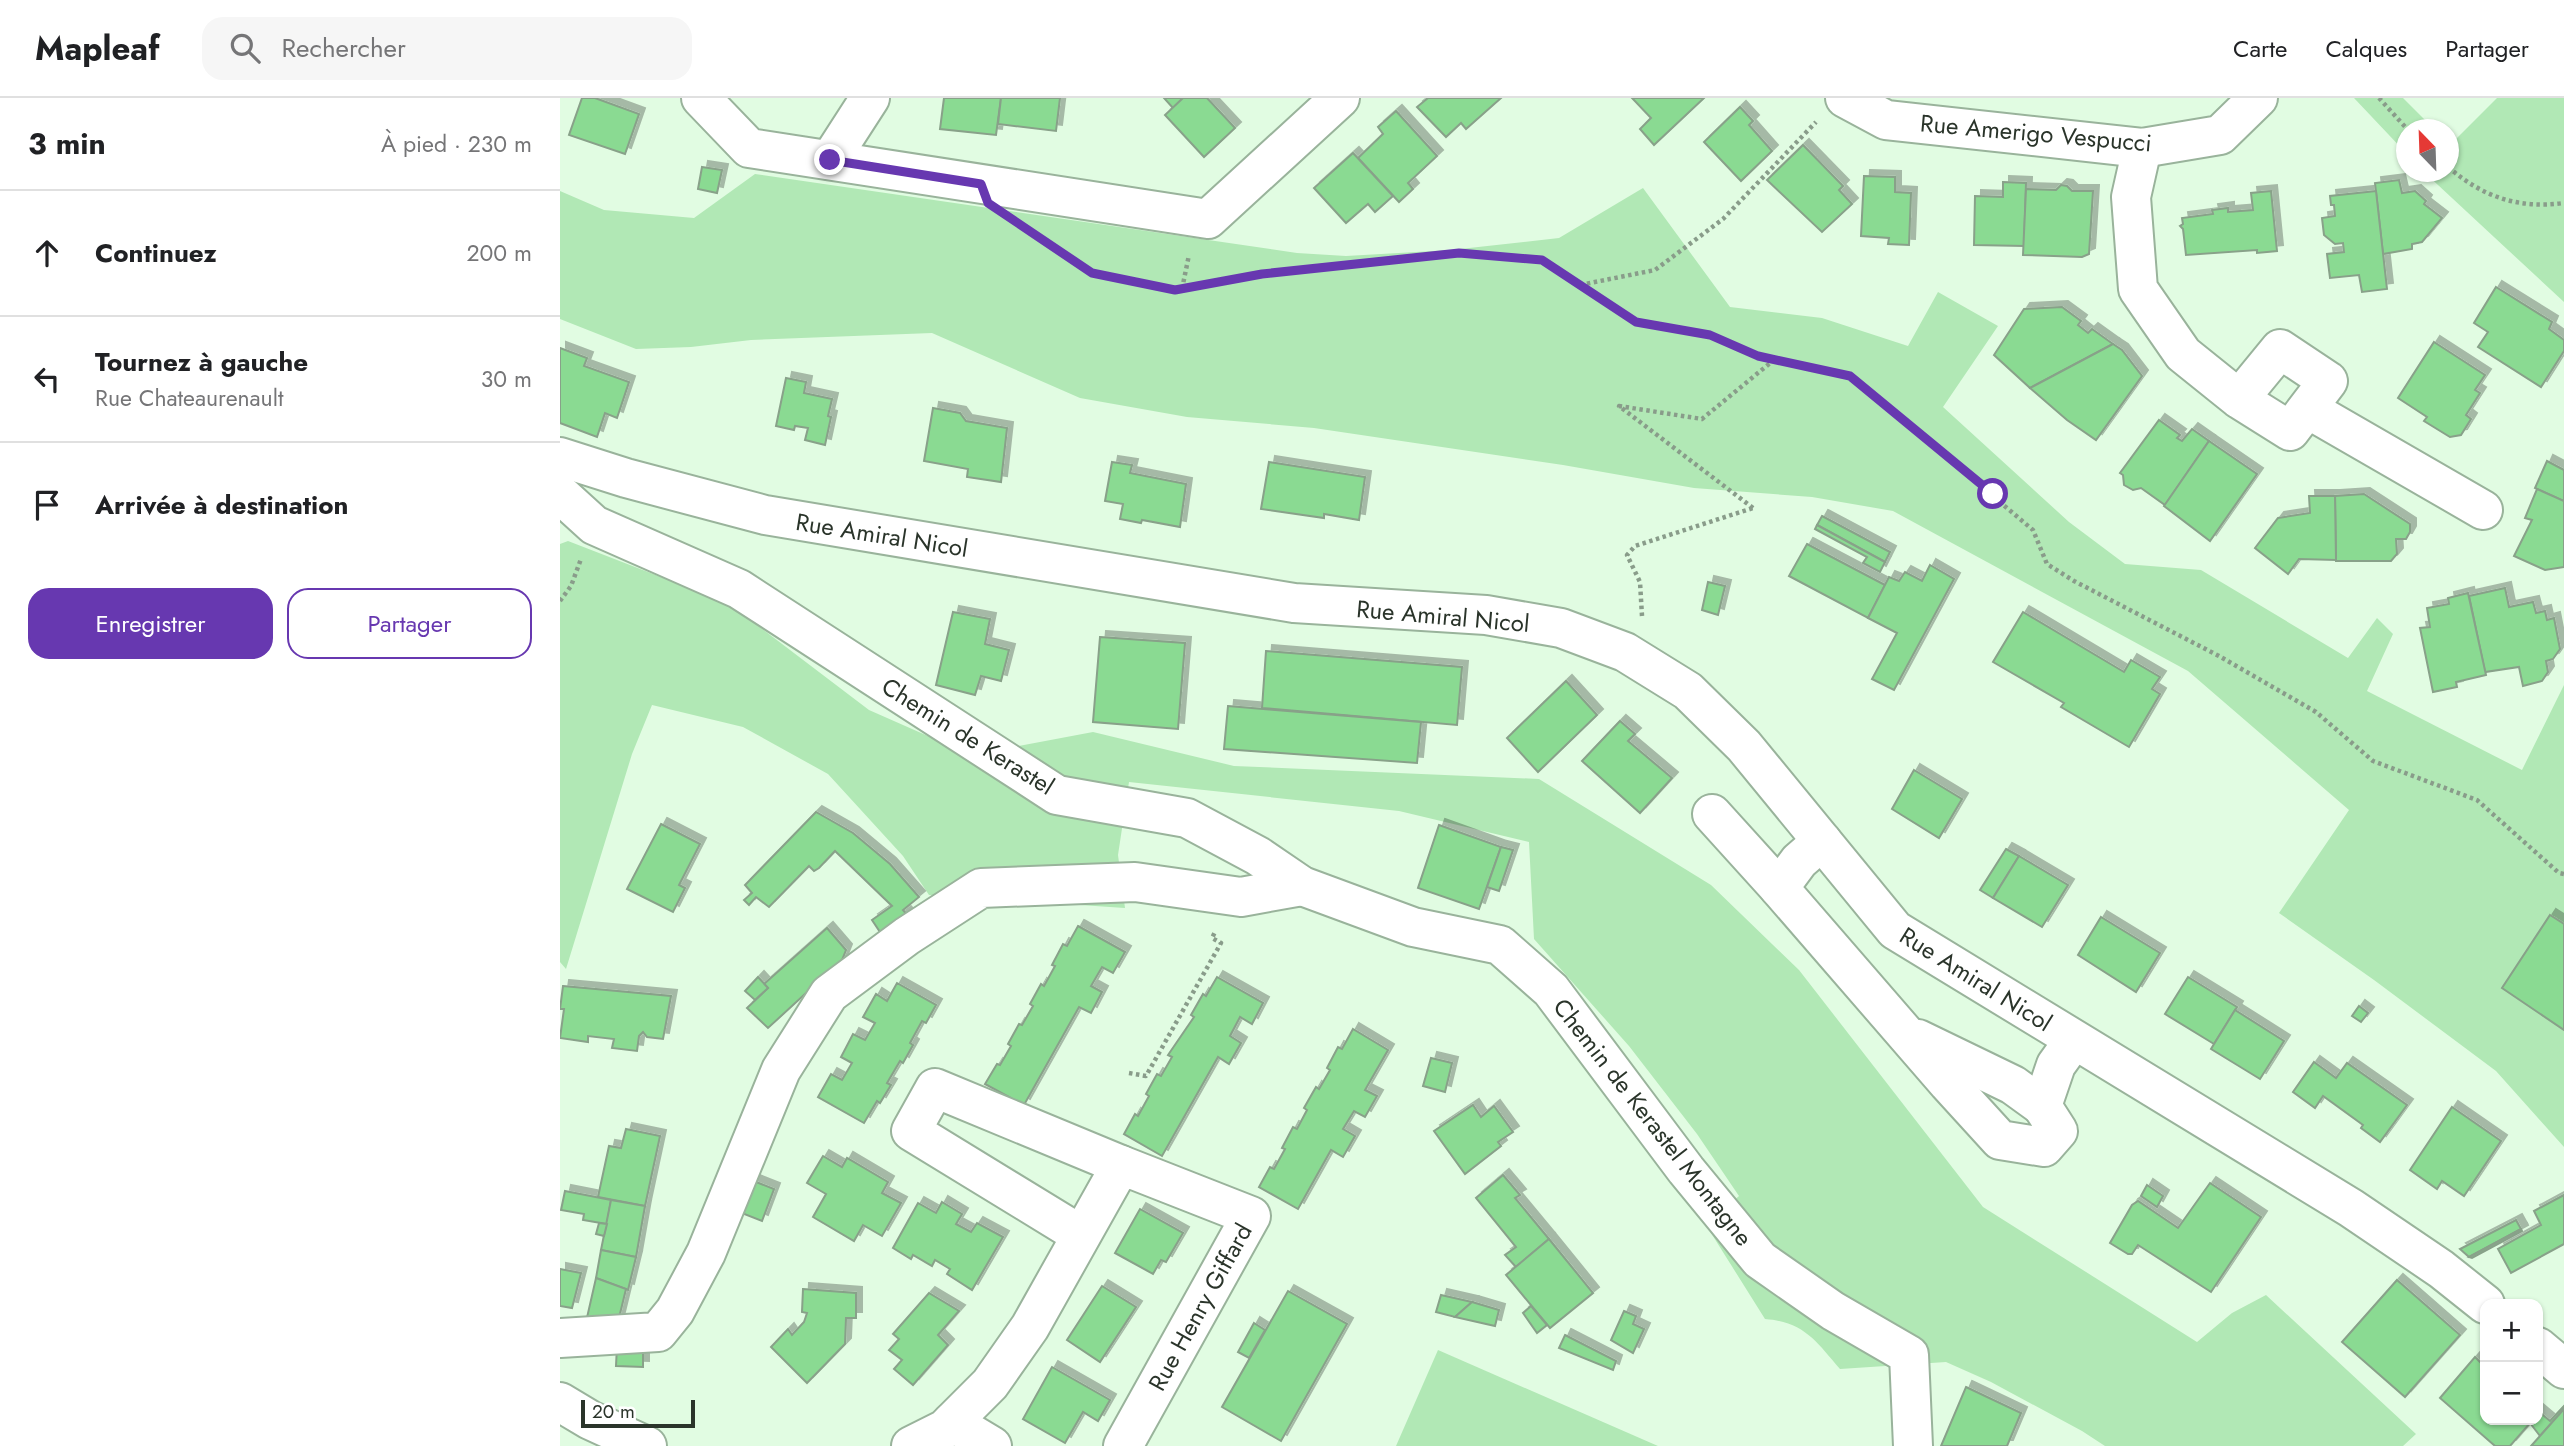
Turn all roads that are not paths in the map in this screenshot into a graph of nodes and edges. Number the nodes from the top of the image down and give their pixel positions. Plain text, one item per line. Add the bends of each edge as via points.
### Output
1 (701, 98) edge
2 (870, 98) edge
3 (1340, 98) edge
4 (2258, 98) edge
5 (1833, 108) edge
6 (2142, 148) junction
7 (830, 160) junction
8 (2239, 399) junction
9 (2308, 409) junction
10 (560, 457) edge
11 (560, 494) edge
12 (2483, 510) dead end
13 (1712, 814) dead end
14 (1822, 841) junction
15 (1302, 886) junction
16 (1779, 888) junction
17 (1905, 1032) junction
18 (2074, 1040) junction
19 (2042, 1106) junction
20 (1121, 1165) junction
21 (1081, 1235) junction
22 (2480, 1300) edge
23 (560, 1338) edge
24 (2543, 1352) edge
25 (2564, 1369) edge
26 (560, 1402) edge
27 (952, 1422) junction
28 (648, 1446) edge
29 (911, 1446) edge
30 (992, 1446) edge
31 (1124, 1446) edge
32 (1913, 1446) edge

1 - 7 street via 749,148
2 - 7 street
3 - 7 street via 1208,219
4 - 6 street, Rue Amerigo Vespucci via 2220,135
5 - 6 street, Rue Amerigo Vespucci via 1886,120
6 - 8 street via 2131,197 2138,289 2183,354
8 - 9 street via 2290,430
8 - 9 street via 2280,349 2328,381
9 - 12 street
10 - 14 street, Rue Amiral Nicol via 765,515 1294,603 1486,615 1561,628 1625,652 1688,691 1744,746
11 - 15 street, Chemin de Kerastel via 594,525 739,589 1057,795 1187,818
13 - 16 street
14 - 16 street
14 - 18 street, Rue Amiral Nicol via 1895,930
15 - 23 street via 1241,897 1135,882 981,888 829,994 781,1070 706,1253 675,1311 658,1332
15 - 32 street, Chemin de Kerastel Montagne via 1413,927 1500,945 1550,990 1760,1260 1833,1311 1909,1355
16 - 17 street
17 - 19 street via 2013,1085
17 - 19 street via 2000,1140 2044,1147 2058,1131
18 - 19 street via 2056,1065
18 - 22 street, Rue Amiral Nicol via 2351,1208
20 - 21 street
20 - 21 street, Rue Henry Giffard via 935,1088 911,1131
20 - 31 street, Rue Henry Giffard via 1251,1216
21 - 27 street via 1030,1327 990,1384
24 - 25 street
26 - 28 street
27 - 29 street
27 - 30 street

